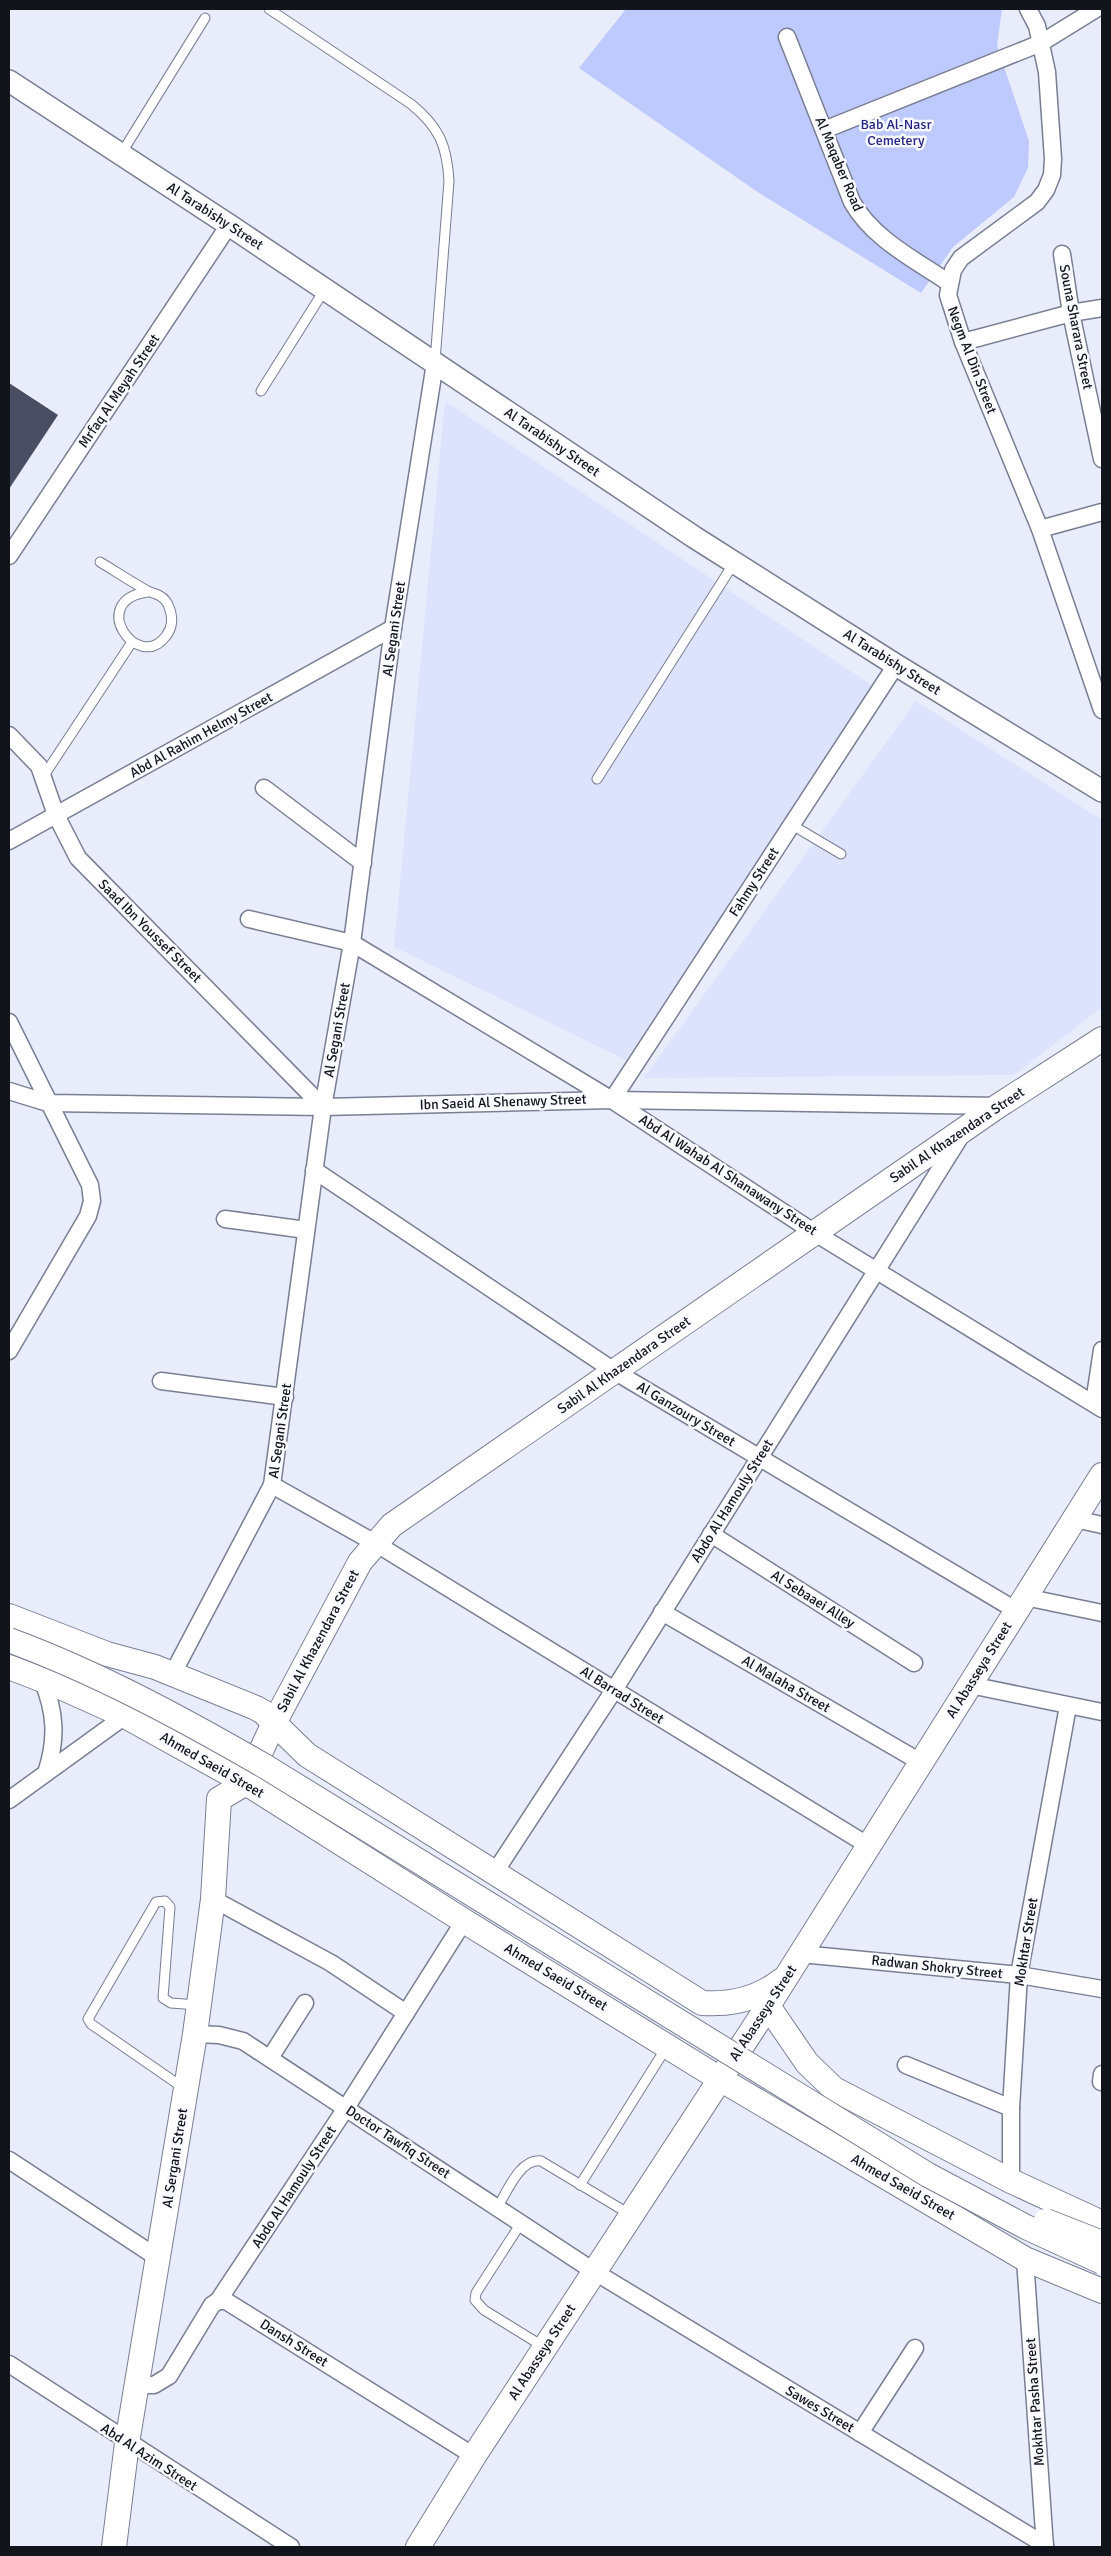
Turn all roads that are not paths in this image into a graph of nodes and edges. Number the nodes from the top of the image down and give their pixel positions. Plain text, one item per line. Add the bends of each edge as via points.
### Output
1 (269, 9) edge
2 (1028, 9) edge
3 (1096, 9) edge
4 (205, 18) dead end
5 (787, 37) dead end
6 (1040, 43) junction
7 (9, 81) edge
8 (824, 130) junction
9 (121, 155) junction
10 (229, 225) junction
11 (1062, 254) dead end
12 (949, 283) junction
13 (325, 289) junction
14 (1102, 308) edge
15 (1071, 313) junction
16 (963, 342) junction
17 (435, 363) junction
18 (261, 390) dead end
19 (1102, 460) edge
20 (1102, 512) edge
21 (1040, 529) junction
22 (9, 556) edge
23 (100, 562) dead end
24 (734, 562) junction
25 (148, 592) junction
26 (393, 628) junction
27 (132, 642) junction
28 (896, 666) junction
29 (1102, 710) edge
30 (9, 734) edge
31 (43, 777) junction
32 (597, 779) dead end
33 (264, 788) dead end
34 (1102, 791) edge
35 (56, 815) junction
36 (792, 824) junction
37 (9, 841) edge
38 (841, 854) dead end
39 (363, 863) junction
40 (249, 919) dead end
41 (352, 943) junction
42 (9, 1022) edge
43 (1102, 1039) edge
44 (9, 1091) edge
45 (612, 1100) junction
46 (48, 1103) junction
47 (998, 1106) junction
48 (323, 1107) junction
49 (966, 1128) junction
50 (314, 1170) junction
51 (225, 1219) dead end
52 (306, 1230) junction
53 (815, 1233) junction
54 (878, 1270) junction
55 (1102, 1350) edge
56 (9, 1351) edge
57 (614, 1371) junction
58 (161, 1381) dead end
59 (285, 1397) junction
60 (1098, 1406) edge
61 (759, 1458) junction
62 (1102, 1474) edge
63 (272, 1485) junction
64 (1075, 1518) junction
65 (1102, 1525) edge
66 (711, 1534) junction
67 (374, 1543) junction
68 (1021, 1604) junction
69 (662, 1612) junction
70 (1102, 1613) edge
71 (9, 1616) edge
72 (9, 1631) edge
73 (9, 1640) edge
74 (914, 1663) dead end
75 (9, 1667) edge
76 (172, 1674) junction
77 (42, 1680) junction
78 (970, 1685) junction
79 (614, 1690) junction
80 (1068, 1706) junction
81 (1102, 1712) edge
82 (125, 1716) junction
83 (274, 1723) junction
84 (910, 1756) dead end
85 (46, 1773) junction
86 (246, 1783) junction
87 (9, 1800) edge
88 (869, 1846) junction
89 (495, 1872) junction
90 (212, 1899) junction
91 (464, 1922) junction
92 (801, 1954) junction
93 (1019, 1975) junction
94 (787, 1976) junction
95 (1102, 1989) edge
96 (305, 2003) dead end
97 (198, 2005) junction
98 (768, 2006) junction
99 (406, 2013) junction
100 (195, 2034) junction
101 (668, 2046) junction
102 (270, 2058) junction
103 (906, 2065) dead end
104 (720, 2079) junction
105 (186, 2090) junction
106 (851, 2097) junction
107 (346, 2108) junction
108 (1011, 2108) junction
109 (836, 2147) junction
110 (9, 2160) edge
111 (1011, 2182) junction
112 (580, 2185) junction
113 (497, 2208) junction
114 (631, 2216) junction
115 (521, 2223) junction
116 (1102, 2224) edge
117 (1102, 2243) edge
118 (158, 2258) junction
119 (1025, 2259) junction
120 (1102, 2262) edge
121 (595, 2272) junction
122 (1102, 2291) edge
123 (218, 2301) junction
124 (545, 2348) junction
125 (915, 2348) dead end
126 (9, 2364) edge
127 (137, 2385) junction
128 (860, 2433) junction
129 (127, 2443) junction
130 (474, 2456) junction
131 (1045, 2546) edge
132 (114, 2547) edge
133 (291, 2547) edge
134 (418, 2547) edge

1 - 17 lane via 411,104 428,118 441,137 448,159 449,182
2 - 6 street
3 - 6 street
4 - 9 lane
5 - 8 street, Al Maqaber Road
6 - 8 street
6 - 12 street via 1047,72 1054,159 1052,175 1036,202 961,258
7 - 9 street, Al Tarabishy Street
8 - 12 street, Al Maqaber Road via 862,220 876,234
9 - 10 street, Al Tarabishy Street
10 - 13 street, Al Tarabishy Street
10 - 22 street, Mrfaq Al Meyah Street
11 - 15 street, Souna Sharara Street
12 - 16 street, Negm Al Din Street via 948,295
13 - 17 street, Al Tarabishy Street
13 - 18 lane
14 - 15 street
15 - 16 street
15 - 19 street, Souna Sharara Street
16 - 21 street, Negm Al Din Street
17 - 24 street, Al Tarabishy Street
17 - 26 street, Al Segani Street
20 - 21 street
21 - 29 street, Negm Al Din Street
23 - 25 lane
24 - 28 street, Al Tarabishy Street
24 - 32 lane
25 - 27 lane via 136,593 120,610 123,634
25 - 27 lane via 160,596 168,604 172,615 171,627 155,644 143,646
26 - 35 street, Abd Al Rahim Helmy Street
26 - 39 street, Al Segani Street
27 - 31 lane
28 - 34 street, Al Tarabishy Street
28 - 36 street, Fahmy Street
30 - 31 street, Saad Ibn Youssef Street via 39,766
31 - 35 street, Saad Ibn Youssef Street
33 - 39 street
35 - 37 street, Abd Al Rahim Helmy Street
35 - 48 street, Saad Ibn Youssef Street via 78,858
36 - 38 lane
36 - 45 street, Fahmy Street
39 - 41 street, Al Segani Street
40 - 41 street, Abd Al Wahab Al Shanawany Street
41 - 45 street, Abd Al Wahab Al Shanawany Street
41 - 48 street, Al Segani Street
42 - 46 street
43 - 47 main road, Sabil Al Khazendara Street
44 - 46 street, Ibn Saeid Al Shenawy Street
45 - 47 street, Ibn Saeid Al Shenawy Street
45 - 48 street, Ibn Saeid Al Shenawy Street
45 - 53 street, Abd Al Wahab Al Shanawany Street
46 - 48 street, Ibn Saeid Al Shenawy Street
46 - 56 street via 90,1185 92,1200 88,1216
47 - 49 main road, Sabil Al Khazendara Street
48 - 50 street, Al Segani Street
49 - 53 main road, Sabil Al Khazendara Street
49 - 54 street, Abdo Al Hamouly Street
50 - 52 street, Al Segani Street
50 - 57 street, Al Ganzoury Street
51 - 52 street
52 - 59 street, Al Segani Street
53 - 54 street, Abd Al Wahab Al Shanawany Street
53 - 57 main road, Sabil Al Khazendara Street
54 - 60 street, Abd Al Wahab Al Shanawany Street
54 - 61 street, Abdo Al Hamouly Street
55 - 60 street
57 - 61 street, Al Ganzoury Street
57 - 67 main road, Sabil Al Khazendara Street via 392,1525
58 - 59 street
59 - 63 street, Al Segani Street
61 - 66 street, Abdo Al Hamouly Street
61 - 68 street, Al Ganzoury Street
62 - 64 main road, Al Abasseya Street
63 - 67 street, Al Barrad Street
63 - 76 street, Al Segani Street
64 - 65 street
64 - 68 main road, Al Abasseya Street
66 - 69 street, Abdo Al Hamouly Street
66 - 74 street, Al Sebaaei Alley
67 - 79 street, Al Barrad Street
67 - 83 main road, Sabil Al Khazendara Street via 360,1562
68 - 70 street, Al Ganzoury Street
68 - 78 main road, Al Abasseya Street
69 - 79 street, Abdo Al Hamouly Street
69 - 84 street, Al Malaha Street
71 - 76 main road via 107,1654
72 - 117 main road, bridge via 147,1691 272,1758 937,2166 1036,2217
73 - 120 main road, bridge via 80,1670 205,1732 928,2175 1026,2228
75 - 77 main road, Ahmed Saeid Street
76 - 83 main road via 256,1708
77 - 82 main road, Ahmed Saeid Street
77 - 85 street via 54,1726
78 - 80 street
78 - 88 main road, Al Abasseya Street
79 - 88 street, Al Barrad Street
79 - 89 street, Abdo Al Hamouly Street
80 - 81 street
80 - 93 street, Mokhtar Street
82 - 85 street
82 - 86 main road, Ahmed Saeid Street
83 - 86 main road, Sabil Al Khazendara Street
83 - 89 main road via 307,1755
85 - 87 street
86 - 90 main road, Al Sergani Street via 219,1799
86 - 91 main road, Ahmed Saeid Street
88 - 92 main road, Al Abasseya Street
89 - 94 main road via 702,2003 748,1999 775,1986
90 - 97 main road, Al Sergani Street
90 - 99 street via 331,1963
91 - 99 street, Abdo Al Hamouly Street
91 - 101 main road, Ahmed Saeid Street
92 - 93 street, Radwan Shokry Street
92 - 94 main road, Al Abasseya Street
93 - 95 street, Radwan Shokry Street
93 - 108 street, Mokhtar Street
94 - 98 main road, Al Abasseya Street
96 - 102 street
97 - 100 main road, Al Sergani Street
97 - 105 lane via 171,2004 163,1998 170,1907 164,1901 156,1902 88,2019
98 - 104 main road, Al Abasseya Street
98 - 106 main road via 807,2064 834,2089
99 - 107 street, Abdo Al Hamouly Street
100 - 102 street, Doctor Tawfiq Street via 232,2037
100 - 105 main road, Al Sergani Street
101 - 104 main road, Ahmed Saeid Street
101 - 112 lane
102 - 107 street, Doctor Tawfiq Street
103 - 108 street
104 - 109 main road, Ahmed Saeid Street
104 - 114 main road, Al Abasseya Street
105 - 118 main road, Al Sergani Street
106 - 109 main road via 829,2104 821,2113 822,2123
106 - 111 main road
107 - 113 street, Doctor Tawfiq Street
107 - 123 street, Abdo Al Hamouly Street
108 - 111 street, Mokhtar Street
109 - 119 main road, Ahmed Saeid Street
110 - 118 street
111 - 116 main road
112 - 113 lane via 541,2161 533,2160 525,2164
112 - 114 lane
113 - 115 street, Doctor Tawfiq Street
114 - 121 main road, Al Abasseya Street
115 - 121 street, Doctor Tawfiq Street
115 - 124 lane via 476,2293 475,2300 484,2310
118 - 127 main road, Al Sergani Street
119 - 122 main road, Ahmed Saeid Street
119 - 131 street, Mokhtar Pasha Street
121 - 124 main road, Al Abasseya Street
121 - 128 street, Sawes Street
123 - 127 street via 212,2305 169,2376 154,2385
123 - 130 street, Dansh Street via 226,2301
124 - 130 main road, Al Abasseya Street
125 - 128 street
126 - 129 street, Abd Al Azim Street
127 - 129 main road, Al Sergani Street
128 - 131 street, Sawes Street
129 - 132 main road, Al Sergani Street
129 - 133 street, Abd Al Azim Street
130 - 134 main road, Al Abasseya Street

